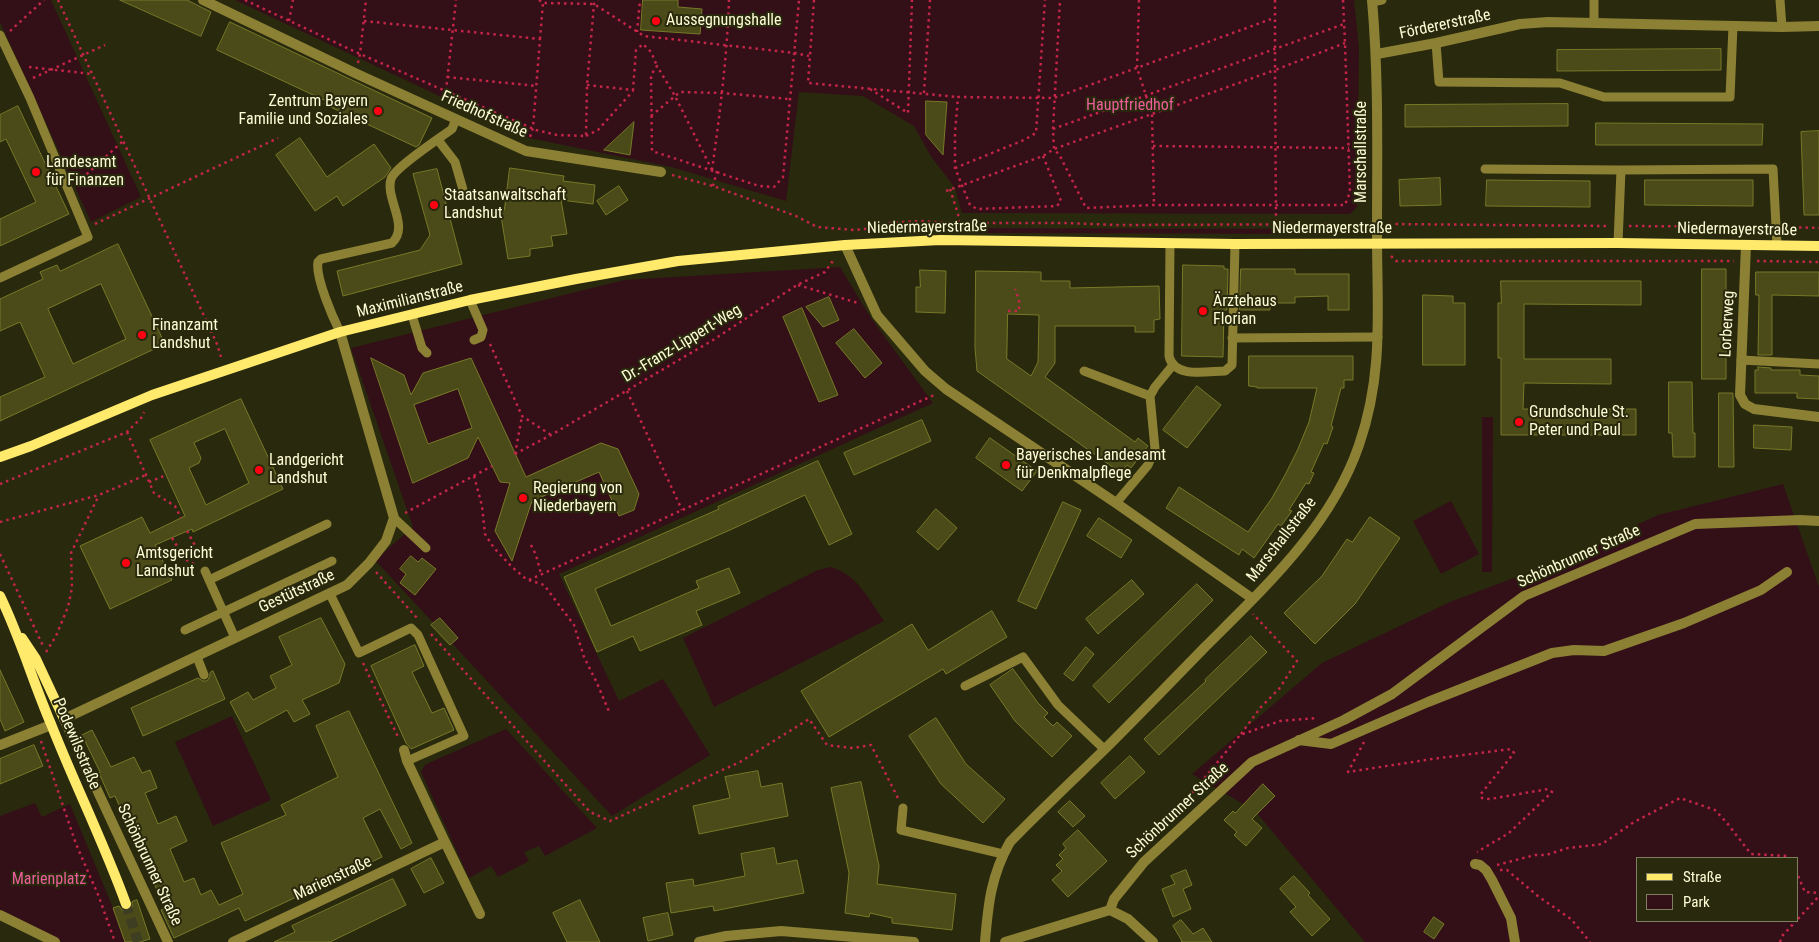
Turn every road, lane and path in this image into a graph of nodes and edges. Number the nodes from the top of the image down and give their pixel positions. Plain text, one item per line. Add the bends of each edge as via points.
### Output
1 (44, 0) edge
2 (58, 0) edge
3 (203, 0) edge
4 (245, 0) edge
5 (293, 0) edge
6 (366, 0) edge
7 (456, 0) edge
8 (539, 0) edge
9 (598, 0) edge
10 (640, 0) edge
11 (729, 0) edge
12 (799, 0) edge
13 (814, 0) edge
14 (912, 0) edge
15 (930, 0) edge
16 (1045, 0) edge
17 (1060, 0) edge
18 (1140, 0) edge
19 (1275, 0) edge
20 (1343, 0) edge
21 (1594, 0) edge
22 (1780, 0) edge
23 (1376, 1) edge
24 (543, 3) junction
25 (594, 4) junction
26 (1274, 18) junction
27 (364, 20) junction
28 (289, 21) junction
29 (1594, 23) junction
30 (1344, 24) junction
31 (1733, 26) junction
32 (1819, 26) edge
33 (1782, 27) junction
34 (452, 30) junction
35 (637, 32) junction
36 (1, 36) edge
37 (644, 36) junction
38 (540, 39) junction
39 (1346, 43) junction
40 (644, 44) junction
41 (1436, 44) junction
42 (105, 45) dead end
43 (727, 45) junction
44 (1274, 48) junction
45 (795, 53) junction
46 (360, 54) junction
47 (1377, 54) junction
48 (83, 55) junction
49 (809, 56) junction
50 (15, 66) junction
51 (657, 66) junction
52 (1137, 68) junction
53 (52, 70) junction
54 (1275, 70) junction
55 (92, 74) junction
56 (356, 74) junction
57 (447, 77) junction
58 (23, 83) junction
59 (586, 85) junction
60 (537, 86) junction
61 (869, 88) junction
62 (633, 90) junction
63 (446, 91) junction
64 (908, 92) junction
65 (722, 93) junction
66 (924, 93) junction
67 (1146, 95) junction
68 (675, 96) junction
69 (1039, 96) junction
70 (958, 97) junction
71 (1054, 98) junction
72 (789, 99) junction
73 (1152, 114) junction
74 (651, 116) junction
75 (456, 119) junction
76 (533, 128) junction
77 (1052, 129) junction
78 (586, 136) junction
79 (278, 138) dead end
80 (438, 140) junction
81 (123, 141) junction
82 (1153, 146) junction
83 (1276, 147) junction
84 (1349, 148) junction
85 (1054, 149) junction
86 (526, 151) junction
87 (1043, 156) junction
88 (955, 168) junction
89 (1485, 169) dead end
90 (712, 170) junction
91 (1621, 170) junction
92 (717, 171) junction
93 (660, 172) joint
94 (962, 184) junction
95 (713, 186) junction
96 (950, 189) junction
97 (69, 191) junction
98 (946, 191) dead end
99 (464, 193) dead end
100 (149, 198) junction
101 (1154, 205) junction
102 (1276, 206) junction
103 (959, 223) junction
104 (1276, 223) junction
105 (1377, 224) junction
106 (1619, 226) junction
107 (1776, 227) junction
108 (1819, 228) edge
109 (85, 229) junction
110 (1377, 243) junction
111 (1618, 243) junction
112 (1170, 244) junction
113 (1235, 244) junction
114 (844, 245) junction
115 (1746, 245) junction
116 (1777, 245) junction
117 (1819, 246) edge
118 (1746, 261) junction
119 (1819, 262) edge
120 (825, 272) dead end
121 (0, 278) edge
122 (797, 285) junction
123 (1015, 289) dead end
124 (470, 300) junction
125 (1008, 311) dead end
126 (412, 315) junction
127 (877, 315) junction
128 (483, 330) junction
129 (340, 332) junction
130 (1378, 337) junction
131 (1232, 338) junction
132 (474, 340) dead end
133 (428, 353) dead end
134 (1741, 360) junction
135 (1819, 364) edge
136 (1173, 365) junction
137 (225, 371) junction
138 (1084, 371) dead end
139 (946, 389) junction
140 (627, 390) junction
141 (152, 394) junction
142 (1150, 396) junction
143 (522, 416) junction
144 (1819, 417) edge
145 (127, 432) junction
146 (551, 435) junction
147 (0, 457) edge
148 (492, 466) dead end
149 (146, 475) junction
150 (166, 475) dead end
151 (474, 476) junction
152 (149, 482) junction
153 (0, 484) edge
154 (99, 495) junction
155 (1116, 503) junction
156 (682, 510) junction
157 (181, 518) dead end
158 (394, 518) junction
159 (1819, 521) edge
160 (0, 522) edge
161 (327, 524) dead end
162 (187, 531) dead end
163 (172, 538) dead end
164 (531, 545) dead end
165 (426, 548) dead end
166 (0, 554) edge
167 (332, 560) dead end
168 (369, 563) junction
169 (205, 571) junction
170 (1788, 572) dead end
171 (541, 574) junction
172 (209, 580) junction
173 (529, 580) junction
174 (330, 594) junction
175 (0, 596) edge
176 (1254, 599) junction
177 (1245, 607) junction
178 (223, 611) junction
179 (421, 622) dead end
180 (13, 625) junction
181 (185, 630) dead end
182 (427, 630) dead end
183 (235, 638) junction
184 (359, 653) junction
185 (197, 657) junction
186 (204, 676) dead end
187 (965, 686) dead end
188 (610, 714) dead end
189 (1314, 718) dead end
190 (64, 719) junction
191 (51, 725) junction
192 (1367, 728) junction
193 (37, 731) junction
194 (1240, 735) junction
195 (1300, 740) junction
196 (0, 745) edge
197 (1104, 749) junction
198 (404, 750) joint
199 (407, 761) junction
200 (903, 808) joint
201 (1163, 827) dead end
202 (445, 842) junction
203 (1003, 854) junction
204 (1788, 857) edge
205 (1473, 860) joint
206 (1486, 870) junction
207 (1799, 878) edge
208 (1819, 894) edge
209 (126, 904) tunnel mouth
210 (1110, 910) junction
211 (480, 914) dead end
212 (0, 915) edge
213 (1799, 918) edge
214 (1795, 922) edge
215 (55, 942) edge
216 (115, 942) edge
217 (168, 942) edge
218 (233, 942) edge
219 (699, 942) edge
220 (914, 942) edge
221 (984, 942) edge
222 (1004, 942) edge
223 (1153, 942) edge
224 (1515, 942) edge
225 (1590, 942) edge
226 (1780, 942) edge

1 - 36 path
2 - 48 path
3 - 56 street, Friedhofstraße
4 - 28 path
5 - 28 path
6 - 27 path
7 - 34 path
8 - 24 path
9 - 25 path
10 - 35 path
11 - 43 path
12 - 45 path
13 - 49 path
14 - 64 path
15 - 66 path
16 - 69 path
17 - 71 path
18 - 52 path
19 - 26 path
20 - 30 path
21 - 29 lane
22 - 33 lane
23 - 47 street, Marschallstraße
24 - 25 path
24 - 38 path
25 - 35 path
25 - 59 path
26 - 44 path
26 - 52 path
27 - 34 path
27 - 46 path
28 - 46 path
29 - 31 street, Fördererstraße
29 - 41 street, Fördererstraße via 1520,24
30 - 39 path
30 - 44 path
31 - 33 street, Fördererstraße
31 - 41 lane via 1730,97 1604,98 1560,84 1439,82
32 - 33 street, Fördererstraße
34 - 38 path
34 - 57 path
35 - 37 path
36 - 50 lane
37 - 40 path
37 - 43 path
38 - 60 path
39 - 54 path
39 - 84 path
40 - 51 path
40 - 62 path via 636,50
41 - 47 street, Fördererstraße
42 - 48 path
43 - 45 path
43 - 65 path
44 - 54 path
44 - 67 path
45 - 49 path
45 - 72 path
46 - 56 path
46 - 63 path
47 - 105 street, Marschallstraße
48 - 53 path
48 - 55 path
49 - 61 path via 808,82
50 - 53 path
50 - 58 lane
51 - 68 path
51 - 74 path via 652,75
52 - 67 path
52 - 71 path
53 - 55 path
53 - 58 path
54 - 73 path
54 - 83 path
55 - 81 path
56 - 75 street, Friedhofstraße
57 - 60 path
57 - 63 path
58 - 97 lane
59 - 62 path
59 - 78 path
60 - 76 path
61 - 64 path
61 - 64 path via 908,113
62 - 78 path via 598,130
63 - 76 path
64 - 66 path
65 - 68 path via 680,92
65 - 72 path
65 - 90 path
66 - 70 path
67 - 73 path
67 - 77 path
68 - 74 path
68 - 90 path
69 - 70 path
69 - 71 path
69 - 88 path via 1036,133
70 - 88 path
71 - 77 path
72 - 92 path via 784,177 774,187 759,186
73 - 82 path
73 - 85 path
74 - 90 path via 652,151
75 - 80 lane via 452,129
75 - 86 street, Friedhofstraße
76 - 78 path via 557,135
76 - 86 path
77 - 85 path
79 - 100 path
80 - 99 lane via 455,162
80 - 129 lane via 399,169 391,179 398,230 396,239 392,243 318,262 329,308
81 - 97 path
81 - 100 path
82 - 83 path
82 - 101 path
83 - 84 path
83 - 102 path
84 - 102 path via 1350,192 1345,205
85 - 87 path
85 - 101 path via 1086,208
86 - 93 street, Friedhofstraße
87 - 94 path
87 - 94 path via 1060,201 1057,206 977,209 970,205
88 - 94 path
89 - 91 lane
90 - 92 path
91 - 106 lane
91 - 107 lane via 1773,170
92 - 95 path
93 - 95 path
94 - 96 path
95 - 103 path via 796,216 817,227 855,230 902,222
96 - 98 path
96 - 103 path
97 - 109 lane
100 - 109 path
100 - 137 path via 216,344
101 - 102 path
102 - 104 path
103 - 104 path
104 - 105 path
105 - 106 path
105 - 110 street, Marschallstraße
106 - 107 path
106 - 111 lane
107 - 108 path
107 - 116 lane
109 - 121 lane via 88,237
110 - 111 main road, Niedermayerstraße
110 - 113 main road, Niedermayerstraße
110 - 118 path via 1396,261
110 - 130 street, Marschallstraße
111 - 115 main road, Niedermayerstraße
112 - 113 main road, Niedermayerstraße
112 - 114 main road, Niedermayerstraße via 940,240
112 - 136 lane via 1169,356
113 - 131 lane
114 - 124 main road, Maximilianstraße via 678,261
114 - 127 street
115 - 116 main road, Niedermayerstraße
115 - 118 street, Lorberweg
116 - 117 main road, Niedermayerstraße
118 - 119 path
118 - 134 street, Lorberweg
120 - 122 path, Dr.-Franz-Lippert-Weg
122 - 127 path via 855,301
122 - 140 path, Dr.-Franz-Lippert-Weg via 713,340
123 - 125 path via 1019,311
124 - 126 main road, Maximilianstraße
124 - 128 lane
126 - 129 main road, Maximilianstraße
126 - 133 lane via 422,348
127 - 139 street via 925,371
128 - 132 lane via 481,337
128 - 143 path
129 - 137 main road, Maximilianstraße
129 - 158 street
130 - 131 lane
130 - 176 street, Marschallstraße via 1370,404 1358,446 1341,484 1306,539
131 - 136 lane via 1232,365 1227,370 1184,371
134 - 135 lane
134 - 144 street, Lorberweg via 1740,395 1744,404 1754,409
136 - 142 lane
137 - 141 main road, Maximilianstraße
138 - 142 lane
139 - 155 street
139 - 156 path
140 - 146 path, Dr.-Franz-Lippert-Weg
140 - 156 path
141 - 145 path via 141,418
141 - 147 main road, Maximilianstraße
142 - 155 lane via 1155,449 1148,465
143 - 146 path
143 - 146 path, Dr.-Franz-Lippert-Weg via 515,454
145 - 149 path
145 - 153 path
148 - 151 path
149 - 152 path
149 - 154 path
150 - 152 path
151 - 158 path
151 - 173 path via 485,534 512,567
152 - 157 path via 154,493 175,506
154 - 160 path
154 - 166 path via 71,553 72,588 68,607 46,652
155 - 176 street
156 - 171 path
158 - 165 lane
158 - 168 street, Gestütstraße via 386,540
159 - 195 street, Schönbrunner Straße via 1695,524 1524,596 1392,694
161 - 172 lane
162 - 169 path via 205,564
163 - 169 path via 185,559
164 - 171 path
167 - 178 lane
168 - 174 street, Gestütstraße via 347,585
168 - 179 path
169 - 172 lane
170 - 192 street via 1761,590 1684,623 1604,651 1552,653
171 - 173 path
172 - 178 lane
173 - 188 path via 544,585 574,624 584,657
174 - 183 street, Gestütstraße
174 - 184 lane
175 - 180 main road, Podewilsstraße
176 - 177 street, Marschallstraße
177 - 194 path via 1297,661
177 - 197 street, Marschallstraße
178 - 181 lane
178 - 183 lane
180 - 190 main road via 36,659
180 - 191 main road, Podewilsstraße
182 - 200 path via 590,812 610,821 740,762 810,719 826,746 853,748 872,745
183 - 185 street, Gestütstraße
184 - 198 path
184 - 199 lane via 412,628 464,736
185 - 186 lane
185 - 190 street, Gestütstraße
187 - 197 lane via 1023,656 1058,705
189 - 194 path via 1280,721
190 - 217 street, Schönbrunner Straße
191 - 193 street
191 - 209 main road, Podewilsstraße
192 - 195 street via 1331,744
192 - 205 path via 1369,732 1348,772 1511,750 1514,753 1480,795 1482,798 1548,789 1552,792 1509,833 1492,842
193 - 196 street
193 - 216 path via 76,844
194 - 201 path
195 - 210 street, Schönbrunner Straße via 1252,762 1144,862 1114,899
197 - 203 street, Marschallstraße via 1010,842
198 - 199 street
199 - 202 street
200 - 203 lane via 901,830
202 - 211 street
202 - 218 street, Marienstraße
203 - 221 street, Marschallstraße via 992,884
204 - 206 path via 1751,854 1715,810 1680,798 1634,822 1602,844 1536,855
205 - 206 street
206 - 224 street via 1511,918
206 - 225 path via 1507,870 1571,919
207 - 208 path via 1805,892
208 - 213 path
210 - 222 street
210 - 223 street via 1128,919
212 - 215 street
214 - 226 path
219 - 220 street via 781,931

